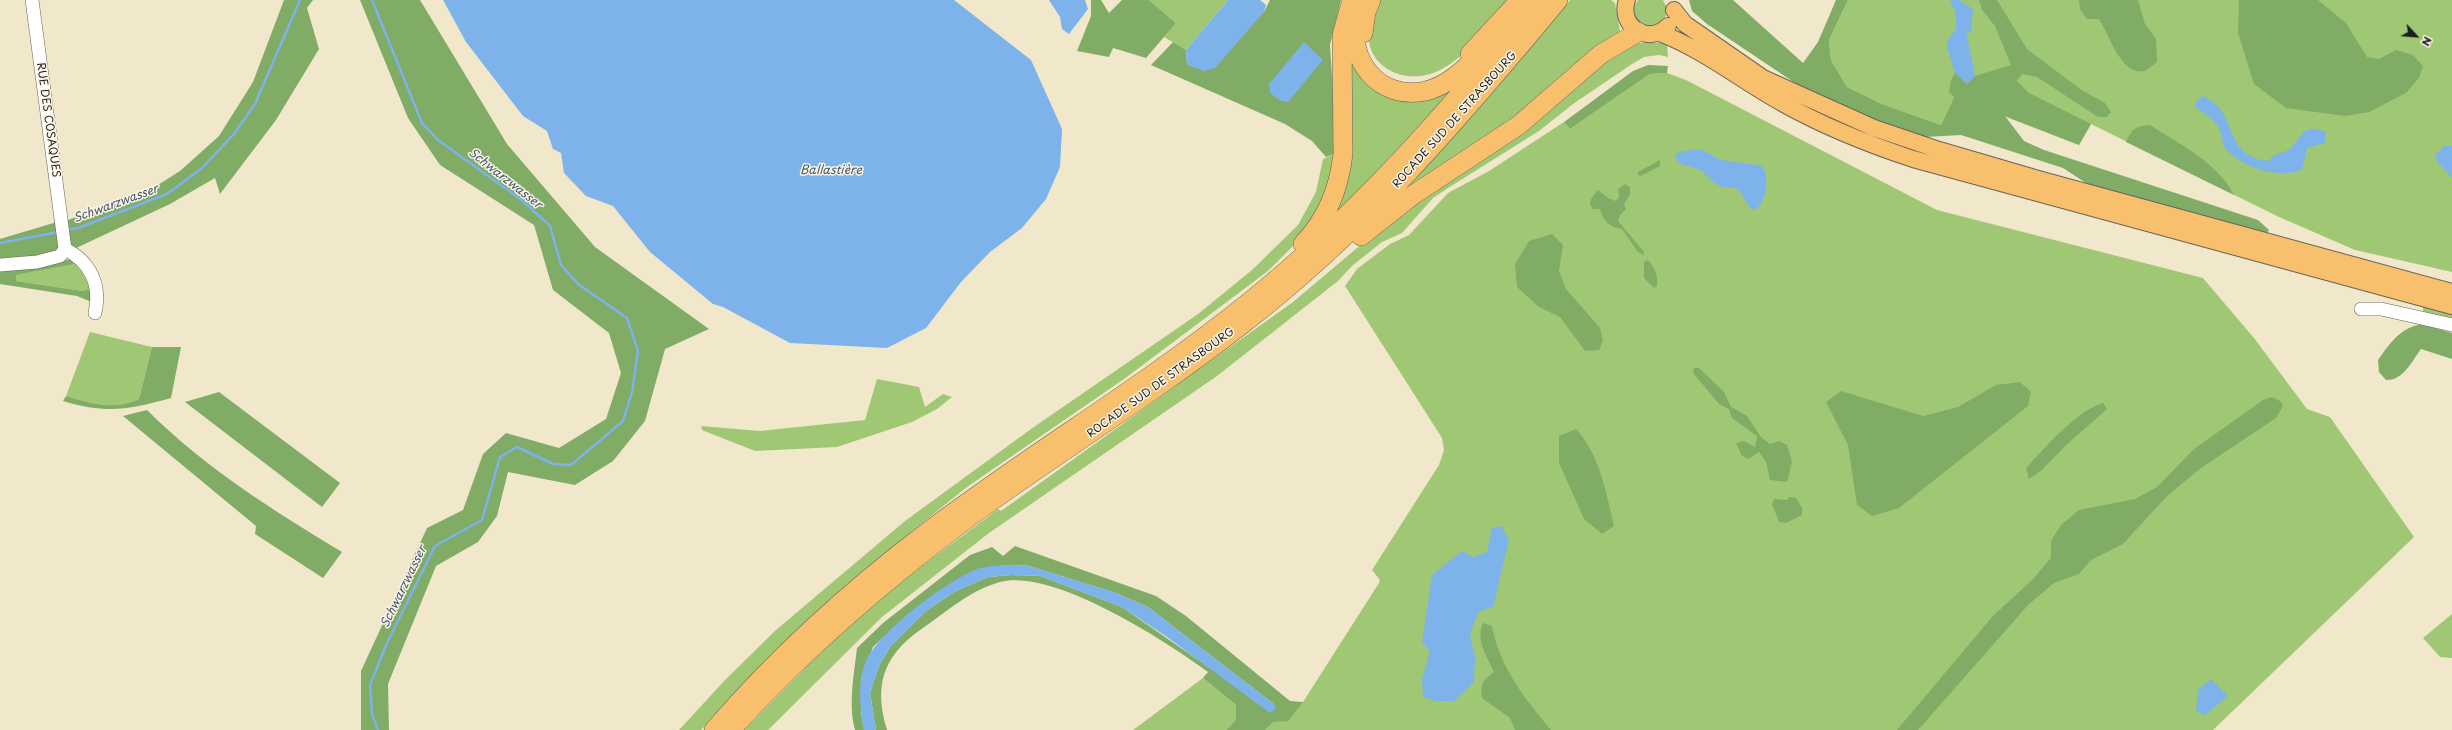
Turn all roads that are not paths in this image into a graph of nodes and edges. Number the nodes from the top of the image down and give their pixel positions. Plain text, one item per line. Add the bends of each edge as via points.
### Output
1 (32, 0) edge
2 (1352, 0) edge
3 (1363, 0) edge
4 (1371, 0) edge
5 (1520, 0) edge
6 (1526, 0) edge
7 (1541, 0) edge
8 (1558, 0) edge
9 (1623, 3) edge
10 (1673, 5) edge
11 (1638, 32) junction
12 (1660, 33) junction
13 (65, 244) junction
14 (0, 265) edge
15 (1285, 290) junction
16 (2452, 292) edge
17 (2452, 306) edge
18 (1242, 308) junction
19 (2361, 309) dead end
20 (94, 313) dead end
21 (2452, 325) edge
22 (714, 730) edge
23 (731, 730) edge

1 - 13 street, RUE DES COSAQUES
2 - 18 highway via 1342,35 1343,154 1341,173 1334,196 1311,236
3 - 6 highway via 1355,32 1357,54 1362,65 1383,84 1400,91 1412,92 1425,91 1455,77 1471,64
4 - 5 highway via 1363,28 1365,52 1376,70 1386,78 1408,84 1431,81 1446,74 1459,64
7 - 18 highway, ROCADE SUD DE STRASBOURG via 1384,180 1285,273
8 - 15 highway, ROCADE SUD DE STRASBOURG via 1434,146 1372,211
9 - 11 main road via 1628,23
10 - 12 main road via 1672,19
10 - 16 main road via 1685,24 1763,78 1874,128 2038,179
11 - 12 main road via 1645,35
11 - 15 highway via 1601,54 1519,125 1413,195 1351,245
12 - 17 main road via 1783,104 1870,145 1913,159
13 - 14 street via 60,256
13 - 20 street via 90,269 97,291
15 - 23 highway, ROCADE SUD DE STRASBOURG via 1170,379 977,512 926,551 834,628 777,681
18 - 22 highway, ROCADE SUD DE STRASBOURG via 1183,353 929,531 814,627 771,668
19 - 21 street via 2381,308

